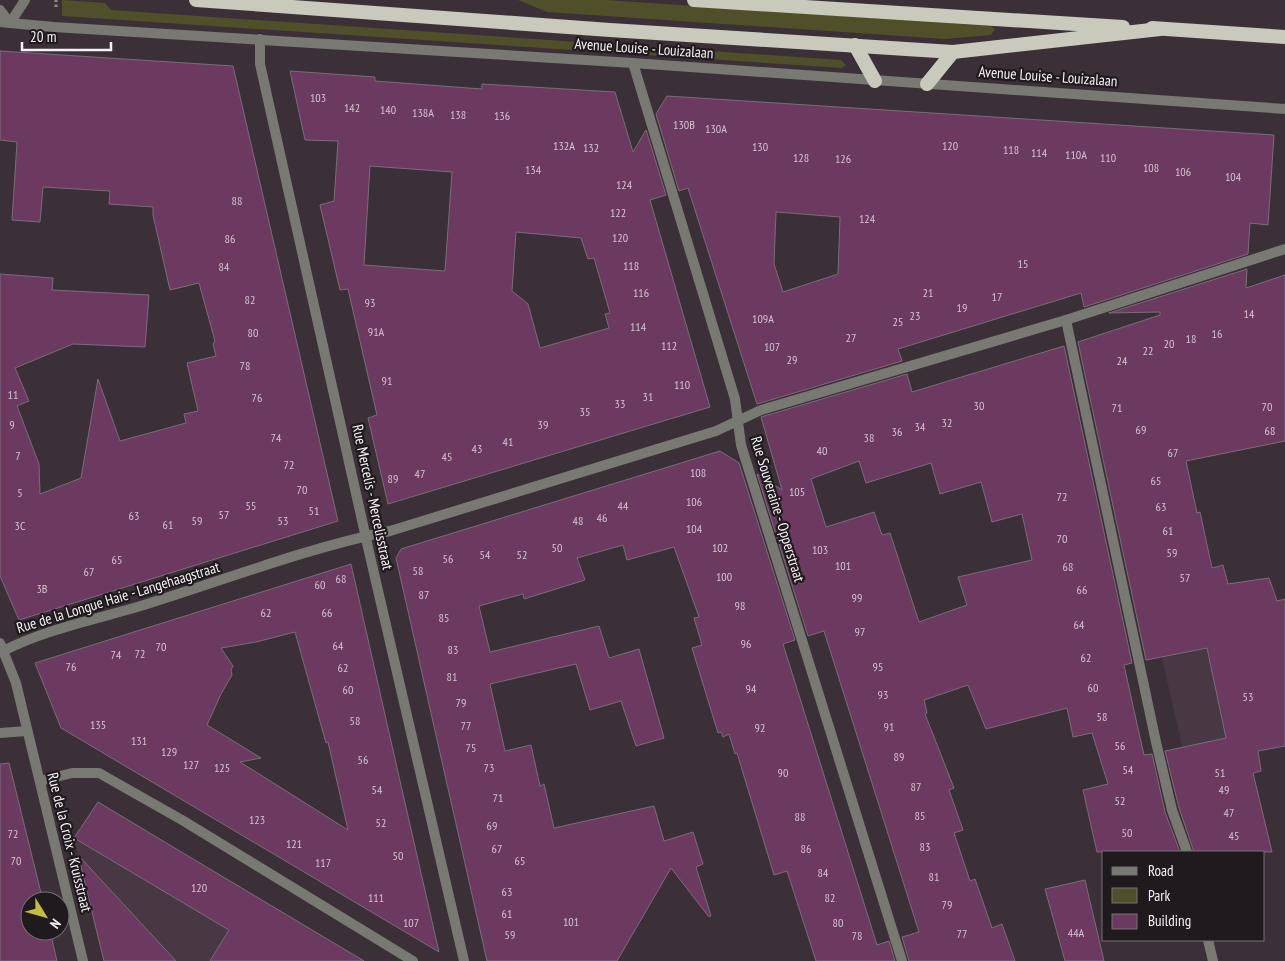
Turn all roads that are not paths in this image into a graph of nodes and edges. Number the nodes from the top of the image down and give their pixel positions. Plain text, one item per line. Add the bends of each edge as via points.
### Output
1 (25, 0) edge
2 (196, 0) edge
3 (694, 0) edge
4 (0, 10) edge
5 (5, 23) edge
6 (1160, 29) junction
7 (1285, 37) edge
8 (260, 39) junction
9 (855, 45) junction
10 (954, 52) junction
11 (632, 63) junction
12 (875, 81) junction
13 (927, 84) junction
14 (1285, 109) edge
15 (1285, 249) edge
16 (1066, 320) junction
17 (738, 421) junction
18 (366, 536) junction
19 (2, 647) edge
20 (28, 731) junction
21 (0, 733) edge
22 (40, 781) junction
23 (1187, 851) edge
24 (1208, 941) edge
25 (83, 961) edge
26 (413, 961) edge
27 (464, 961) edge
28 (902, 961) edge
29 (1213, 961) edge

1 - 5 street
2 - 9 highway
3 - 6 highway
4 - 5 street
5 - 8 street, Avenue Louise - Louizalaan
6 - 7 highway
6 - 10 highway
8 - 11 street, Avenue Louise - Louizalaan
8 - 18 street, Rue Mercelis - Mercelisstraat via 260,64
9 - 10 highway
9 - 12 highway
10 - 13 highway
11 - 12 street, Avenue Louise - Louizalaan
11 - 17 street, Rue Souveraine - Opperstraat via 735,399
12 - 13 street, Avenue Louise - Louizalaan
13 - 14 street, Avenue Louise - Louizalaan
15 - 16 street, Rue de la Longue Haie - Langehaagstraat
16 - 17 street, Rue de la Longue Haie - Langehaagstraat via 761,410
16 - 23 street via 1156,742 1172,810
17 - 18 street, Rue de la Longue Haie - Langehaagstraat via 706,434
17 - 28 street, Rue Souveraine - Opperstraat via 742,445
18 - 19 street, Rue de la Longue Haie - Langehaagstraat
18 - 27 street, Rue Mercelis - Mercelisstraat
19 - 20 street, Rue de la Croix - Kruisstraat via 16,683
20 - 21 street
20 - 22 street, Rue de la Croix - Kruisstraat
22 - 25 street, Rue de la Croix - Kruisstraat
22 - 26 street via 72,773 99,773
24 - 29 street

